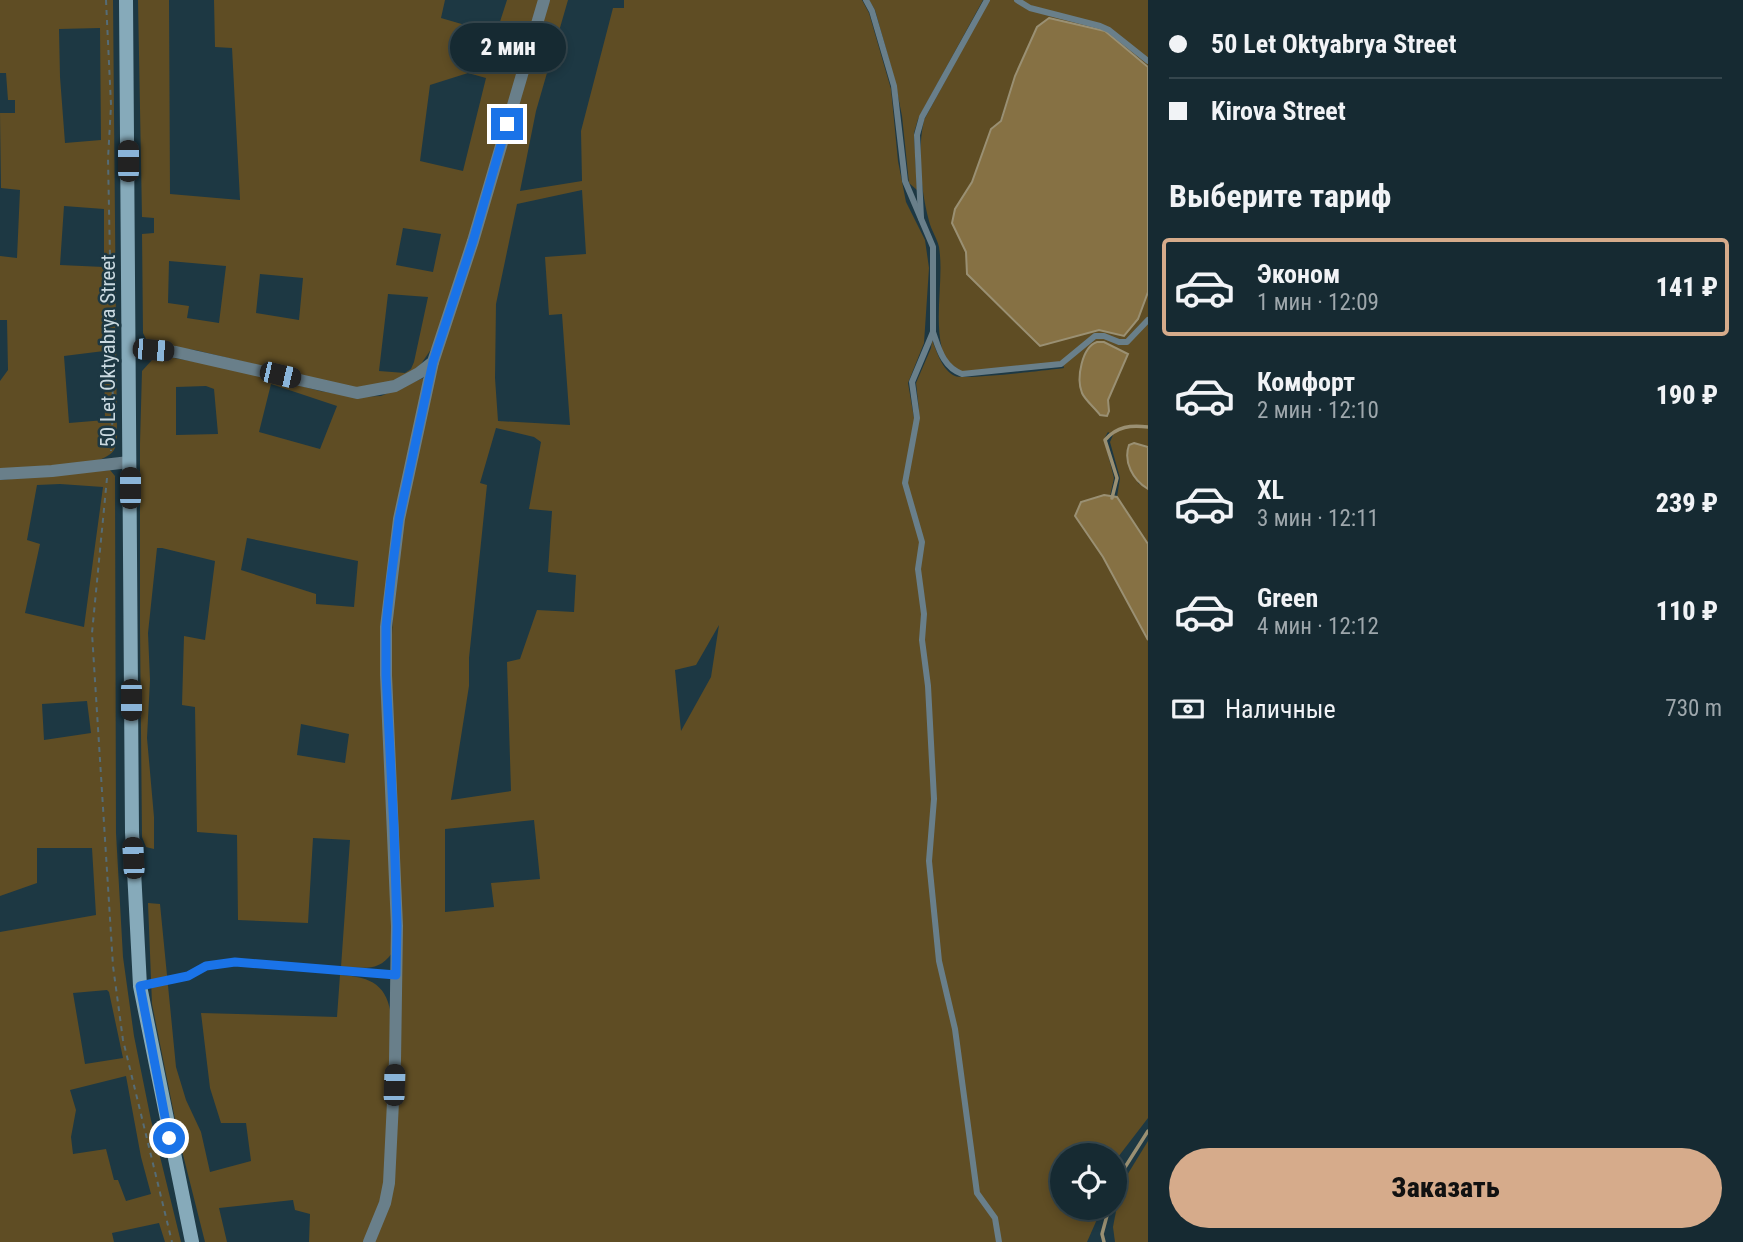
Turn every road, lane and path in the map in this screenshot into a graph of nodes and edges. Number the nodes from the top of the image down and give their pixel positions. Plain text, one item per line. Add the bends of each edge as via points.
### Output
1 (106, 0) edge
2 (126, 0) edge
3 (544, 0) edge
4 (866, 0) edge
5 (987, 0) edge
6 (1017, 0) edge
7 (1148, 61) edge
8 (922, 224) junction
9 (1148, 320) edge
10 (933, 332) junction
11 (130, 348) junction
12 (433, 362) junction
13 (129, 462) junction
14 (109, 464) junction
15 (0, 474) edge
16 (396, 975) junction
17 (140, 986) junction
18 (172, 1242) edge
19 (192, 1242) edge
20 (369, 1242) edge
21 (999, 1242) edge

1 - 14 path via 113,407
2 - 11 main road, 50 Let Oktyabrya Street
3 - 12 street
4 - 8 lane via 894,86 905,181
5 - 8 lane via 922,117 917,135
6 - 7 lane via 1030,8 1109,30
8 - 10 lane via 933,247
9 - 10 lane via 1127,342 1095,337 1061,364 962,374 941,355
10 - 21 lane via 912,382 917,418 905,483 922,542 918,569 934,799 929,861 939,961 955,1029 977,1193 995,1218
11 - 12 street via 176,352 357,393 395,386
11 - 13 main road, 50 Let Oktyabrya Street
12 - 16 street via 399,519 386,626
13 - 14 street
13 - 17 main road, 50 Let Oktyabrya Street via 132,832
14 - 15 street
14 - 18 path via 92,633 113,966 123,1040
16 - 17 lane via 235,962
16 - 20 street via 389,1183
17 - 19 main road, 50 Let Oktyabrya Street

